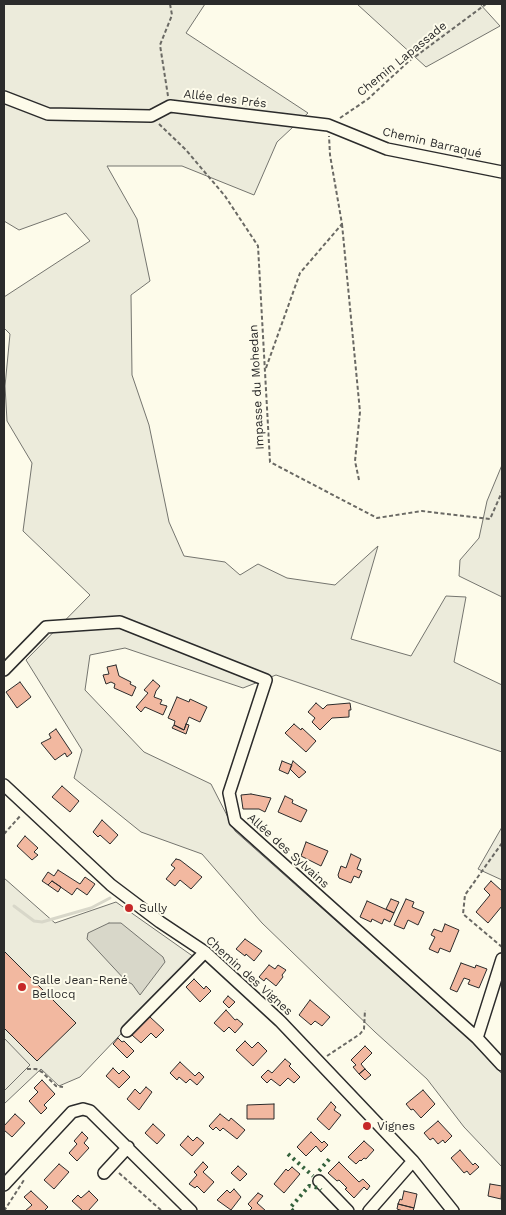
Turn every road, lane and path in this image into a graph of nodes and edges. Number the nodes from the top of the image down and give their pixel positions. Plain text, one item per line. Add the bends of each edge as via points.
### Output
1 (170, 4) edge
2 (486, 4) edge
3 (4, 97) edge
4 (170, 106) junction
5 (151, 116) junction
6 (328, 125) junction
7 (502, 172) edge
8 (342, 224) junction
9 (265, 370) junction
10 (359, 480) dead end
11 (502, 492) edge
12 (4, 670) edge
13 (4, 785) edge
14 (28, 808) junction
15 (4, 834) edge
16 (502, 843) edge
17 (502, 947) edge
18 (204, 952) junction
19 (502, 959) edge
20 (365, 1010) dead end
21 (127, 1031) dead end
22 (477, 1038) junction
23 (319, 1062) junction
24 (502, 1065) edge
25 (27, 1069) dead end
26 (63, 1087) dead end
27 (128, 1148) junction
28 (413, 1161) junction
29 (107, 1170) joint
30 (24, 1180) dead end
31 (318, 1181) dead end
32 (4, 1185) edge
33 (4, 1211) edge
34 (162, 1211) edge
35 (191, 1211) edge
36 (348, 1211) edge
37 (369, 1211) edge
38 (453, 1211) edge

1 - 4 path via 172,15 160,45
2 - 6 path, Chemin Lapassade via 408,62 368,99
3 - 5 street, Allée des Prés via 48,114
4 - 5 street, Allée des Prés
4 - 6 street, Allée des Prés
5 - 9 path, Impasse du Mohedan via 186,150 225,196 258,246
6 - 7 street, Chemin Barraqué via 387,149
6 - 8 path
8 - 9 path via 300,273
8 - 10 path via 360,412 354,461
9 - 11 path, Impasse du Mohedan via 270,462 377,518 422,511 490,519
12 - 22 street, Allée des Sylvains via 46,627 120,622 266,680 229,793 235,821
13 - 14 street, Chemin des Vignes
14 - 15 path
14 - 18 street, Chemin des Vignes via 111,885
16 - 17 path via 464,895 463,914
18 - 21 street
18 - 23 street, Chemin des Vignes
19 - 22 street
20 - 23 path via 364,1029 360,1034
22 - 24 street
23 - 28 street, Chemin des Vignes
25 - 26 path via 36,1069 56,1086
27 - 29 street
27 - 32 street via 90,1111 72,1112
27 - 35 street
28 - 37 street
28 - 38 street, Chemin des Vignes
29 - 34 path
30 - 33 path
31 - 36 street

